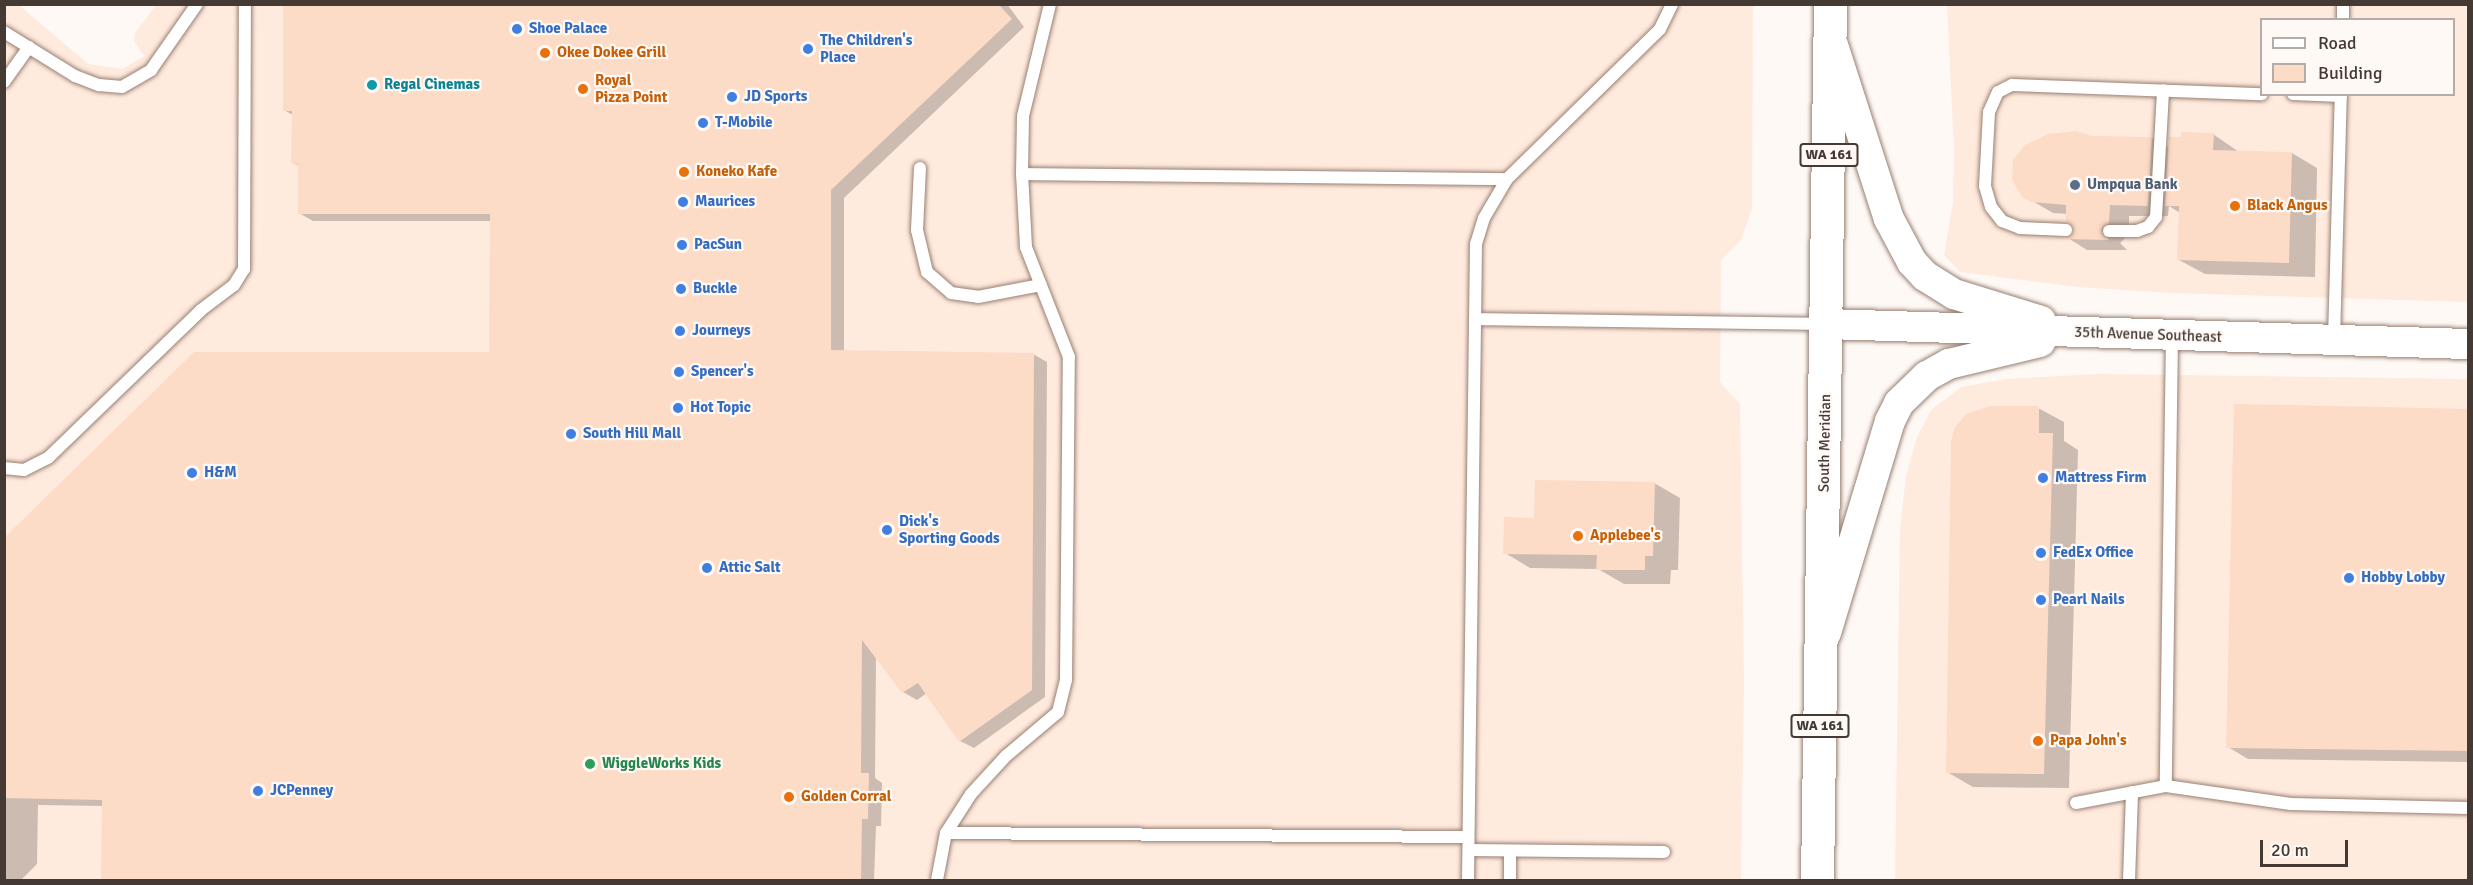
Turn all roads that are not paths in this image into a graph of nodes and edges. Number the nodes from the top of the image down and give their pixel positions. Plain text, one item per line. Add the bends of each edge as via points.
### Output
1 (197, 4) edge
2 (245, 4) edge
3 (1050, 4) edge
4 (1672, 4) edge
5 (1830, 4) edge
6 (4, 32) edge
7 (1831, 38) junction
8 (29, 47) junction
9 (4, 82) edge
10 (2163, 90) junction
11 (2260, 93) edge
12 (2341, 96) edge
13 (920, 168) dead end
14 (1022, 174) junction
15 (1507, 179) junction
16 (2066, 230) dead end
17 (2109, 231) dead end
18 (1041, 285) junction
19 (1475, 320) junction
20 (1827, 324) junction
21 (2081, 333) junction
22 (2172, 335) junction
23 (2334, 340) junction
24 (2469, 344) edge
25 (4, 468) edge
26 (1822, 646) junction
27 (2166, 786) junction
28 (2132, 792) junction
29 (2076, 803) dead end
30 (2469, 808) edge
31 (946, 833) junction
32 (1468, 844) junction
33 (1510, 851) junction
34 (1664, 852) dead end
35 (938, 880) edge
36 (1468, 880) edge
37 (1510, 880) edge
38 (1817, 880) edge
39 (2129, 880) edge

1 - 8 lane via 151,70 122,87 99,85 75,76
2 - 25 lane via 244,269 234,285 201,310 49,457 24,470
3 - 14 lane via 1023,116
4 - 15 lane via 1659,29
5 - 7 main road, South Meridian / WA 161
6 - 8 lane
7 - 20 main road, South Meridian / WA 161
7 - 21 street via 1889,219 1925,276 1954,294
8 - 9 lane
10 - 11 lane
10 - 16 lane via 2012,85 1998,92 1990,105 1987,200 1996,215 2011,225
10 - 17 lane via 2157,217 2148,227 2137,231
12 - 23 lane
13 - 18 lane via 917,230 927,272 951,293 978,297
14 - 15 lane
14 - 18 lane via 1026,247
15 - 19 lane via 1484,218 1476,244
18 - 31 lane via 1069,357 1066,681 1058,712 980,782
19 - 20 lane
19 - 32 lane
20 - 21 street, 35th Avenue Southeast
20 - 26 main road, South Meridian / WA 161
21 - 22 street, 35th Avenue Southeast
21 - 26 street via 1949,364 1927,376 1899,403 1890,421
22 - 23 street, 35th Avenue Southeast
22 - 27 lane
23 - 24 street, 35th Avenue Southeast
26 - 38 main road, South Meridian / WA 161
27 - 28 lane
27 - 30 lane via 2291,804
28 - 29 lane
28 - 39 lane
31 - 32 lane
31 - 35 lane
32 - 33 lane
32 - 36 lane
33 - 34 lane
33 - 37 lane

